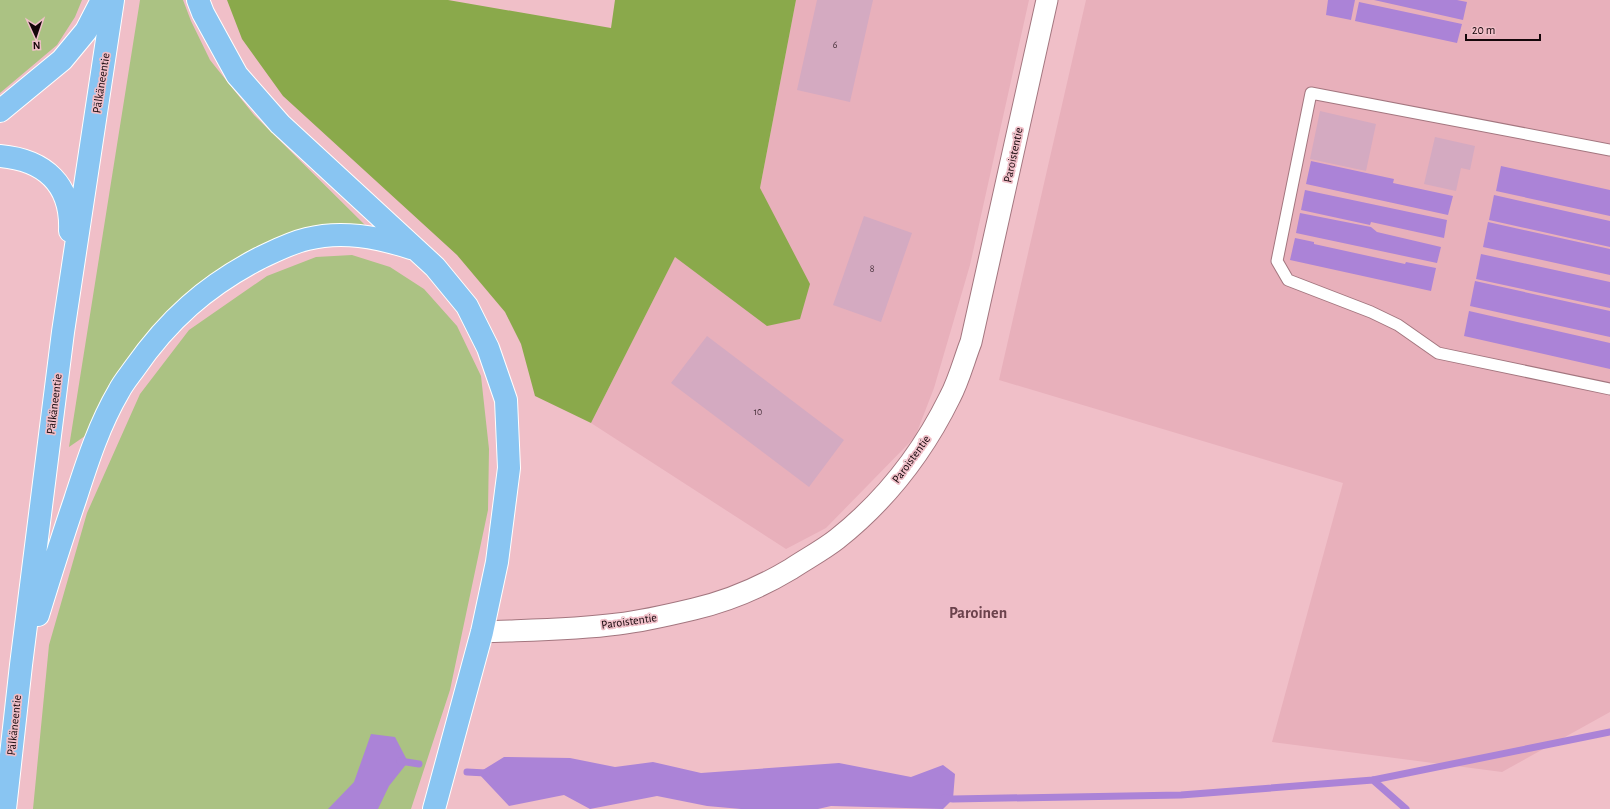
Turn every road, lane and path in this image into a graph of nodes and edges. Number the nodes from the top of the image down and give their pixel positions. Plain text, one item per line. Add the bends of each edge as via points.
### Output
1 (102, 0) edge
2 (113, 0) edge
3 (198, 0) edge
4 (1047, 0) edge
5 (0, 111) edge
6 (1610, 150) edge
7 (0, 156) edge
8 (414, 249) junction
9 (70, 286) junction
10 (1610, 390) edge
11 (482, 632) junction
12 (21, 665) junction
13 (5, 809) edge
14 (434, 809) edge

1 - 5 main road via 86,31 62,60
2 - 9 main road, Pälkäneentie
3 - 8 main road via 237,75 280,124
4 - 11 street, Paroistentie via 971,342 951,396 910,464 889,489 868,512 837,539 775,578 741,595 696,609 618,624
6 - 10 lane via 1311,93 1277,261 1288,280 1398,325 1438,353
7 - 9 main road via 39,166 60,186 71,217
8 - 11 main road via 435,267 467,306 488,348 506,400 509,468 497,562
8 - 12 main road via 360,236 308,239 281,248 222,280 171,322 149,347 119,390 93,443
9 - 12 main road, Pälkäneentie
11 - 14 main road
12 - 13 main road, Pälkäneentie

